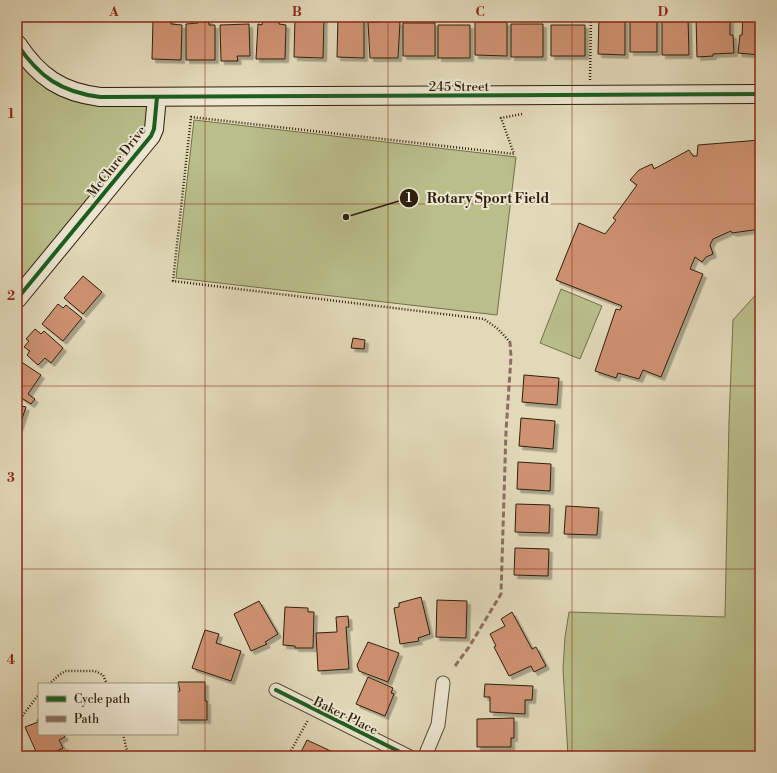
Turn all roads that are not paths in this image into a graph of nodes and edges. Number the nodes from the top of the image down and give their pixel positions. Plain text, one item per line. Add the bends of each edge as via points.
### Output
1 (17, 44) edge
2 (760, 94) edge
3 (157, 97) junction
4 (17, 299) edge
5 (443, 683) dead end
6 (276, 690) dead end
7 (408, 756) edge
8 (425, 756) edge

1 - 3 street via 45,76 70,91 100,97
2 - 3 street, 245 Street
3 - 4 street, McClure Drive via 151,136
5 - 8 street via 438,725
6 - 7 street, Baker Place

